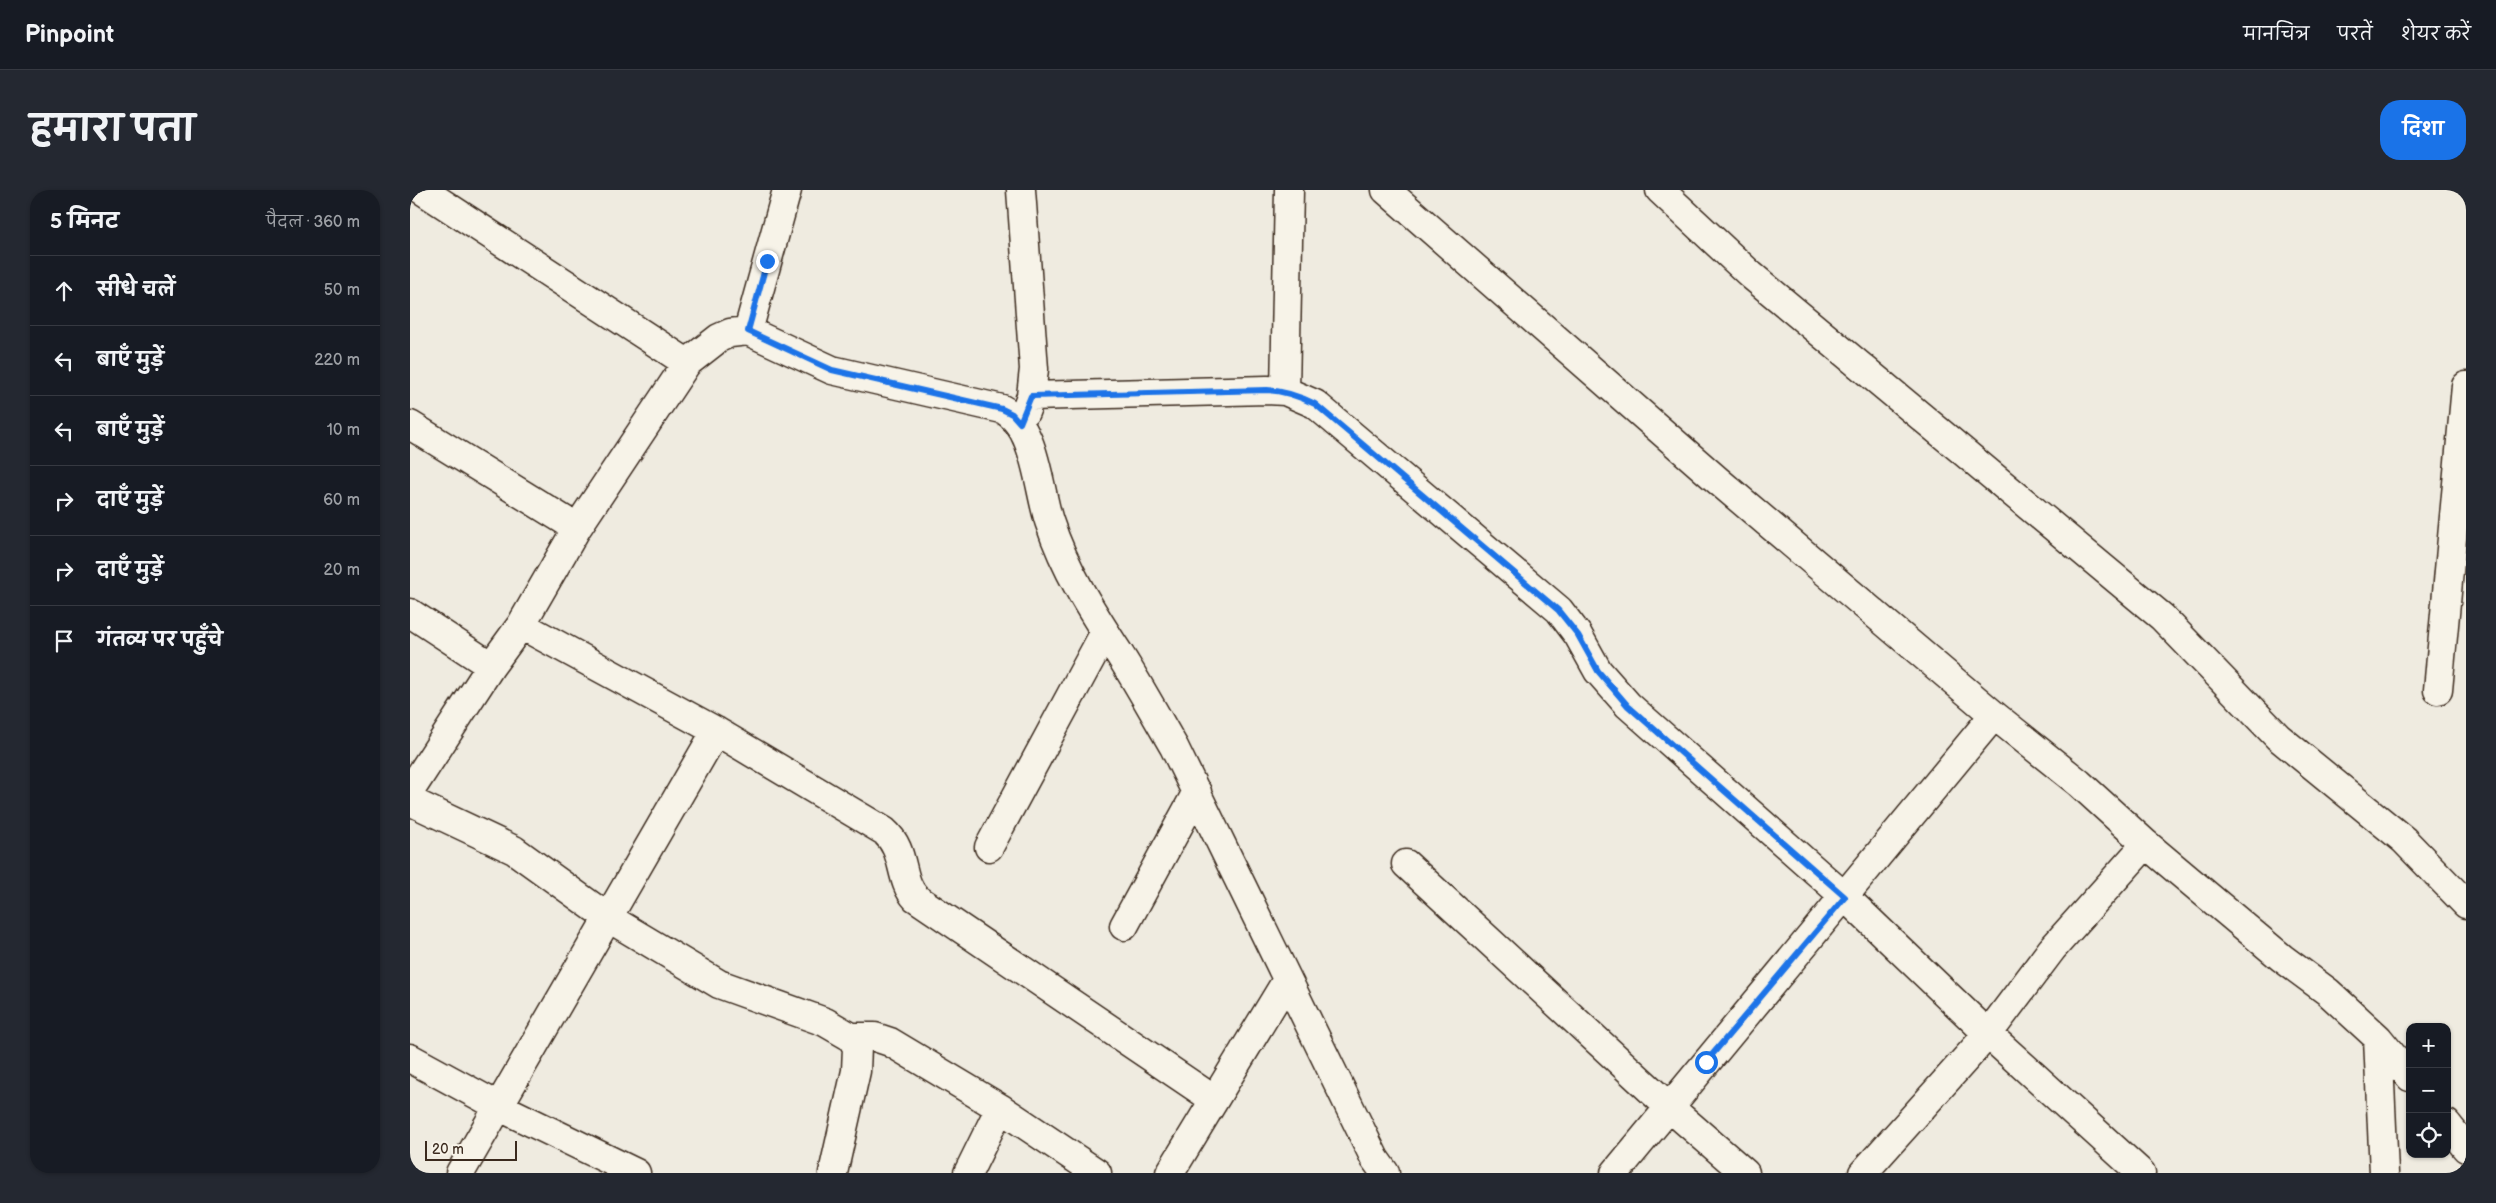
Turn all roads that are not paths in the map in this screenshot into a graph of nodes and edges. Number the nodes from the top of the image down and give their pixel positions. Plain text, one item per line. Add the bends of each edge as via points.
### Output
1 (422, 190) edge
2 (787, 190) edge
3 (1021, 190) edge
4 (1289, 190) edge
5 (1386, 190) edge
6 (1660, 190) edge
7 (748, 331) junction
8 (687, 363) junction
9 (2466, 386) edge
10 (1285, 392) junction
11 (1031, 396) junction
12 (1020, 423) junction
13 (410, 426) edge
14 (578, 528) junction
15 (410, 613) edge
16 (520, 625) junction
17 (1105, 632) junction
18 (491, 666) junction
19 (2438, 690) dead end
20 (1994, 714) junction
21 (716, 731) junction
22 (410, 791) edge
23 (1197, 792) junction
24 (410, 801) edge
25 (2146, 844) junction
26 (989, 847) dead end
27 (1406, 864) dead end
28 (1845, 897) junction
29 (2466, 904) edge
30 (607, 917) junction
31 (1124, 926) dead end
32 (1287, 980) junction
33 (1988, 1034) junction
34 (851, 1037) junction
35 (2378, 1038) junction
36 (410, 1058) edge
37 (2406, 1072) edge
38 (1213, 1099) junction
39 (498, 1106) junction
40 (1668, 1106) junction
41 (1000, 1108) junction
42 (2451, 1129) edge
43 (2466, 1148) edge
44 (1375, 1168) edge
45 (2134, 1171) edge
46 (460, 1173) edge
47 (636, 1173) edge
48 (834, 1173) edge
49 (968, 1173) edge
50 (1097, 1173) edge
51 (1170, 1173) edge
52 (1615, 1173) edge
53 (1745, 1173) edge
54 (1864, 1173) edge
55 (2384, 1173) edge

1 - 8 street
2 - 7 street
3 - 11 street via 1034,369
4 - 10 street
5 - 20 street via 1716,479
6 - 29 street via 1751,274 2162,617 2278,737 2404,840
7 - 8 street via 719,338
7 - 12 street via 832,370 1002,409
8 - 14 street
9 - 19 street
10 - 11 street
10 - 28 street via 1315,404 1558,610 1578,635 1598,671 1628,706
11 - 12 street
12 - 17 street via 1028,439 1048,519 1061,555
13 - 14 street
14 - 16 street
15 - 18 street
16 - 18 street
16 - 21 street
17 - 23 street via 1146,698
17 - 26 street
18 - 22 street
20 - 25 street via 2079,783
20 - 28 street
21 - 30 street
21 - 38 street via 884,832 896,845 908,889 916,898
23 - 31 street
23 - 32 street
24 - 30 street via 514,850
25 - 33 street via 2052,949
25 - 35 street via 2282,958 2328,992
27 - 40 street
28 - 33 street
28 - 40 street
30 - 34 street via 719,984 825,1022
30 - 39 street
32 - 38 street
32 - 44 street
33 - 45 street
33 - 54 street
34 - 41 street via 875,1037 890,1042
34 - 48 street via 857,1047 857,1064
35 - 37 street
35 - 55 street
36 - 39 street
38 - 51 street
39 - 46 street
39 - 47 street
40 - 52 street
40 - 53 street
41 - 49 street
41 - 50 street
42 - 43 street

